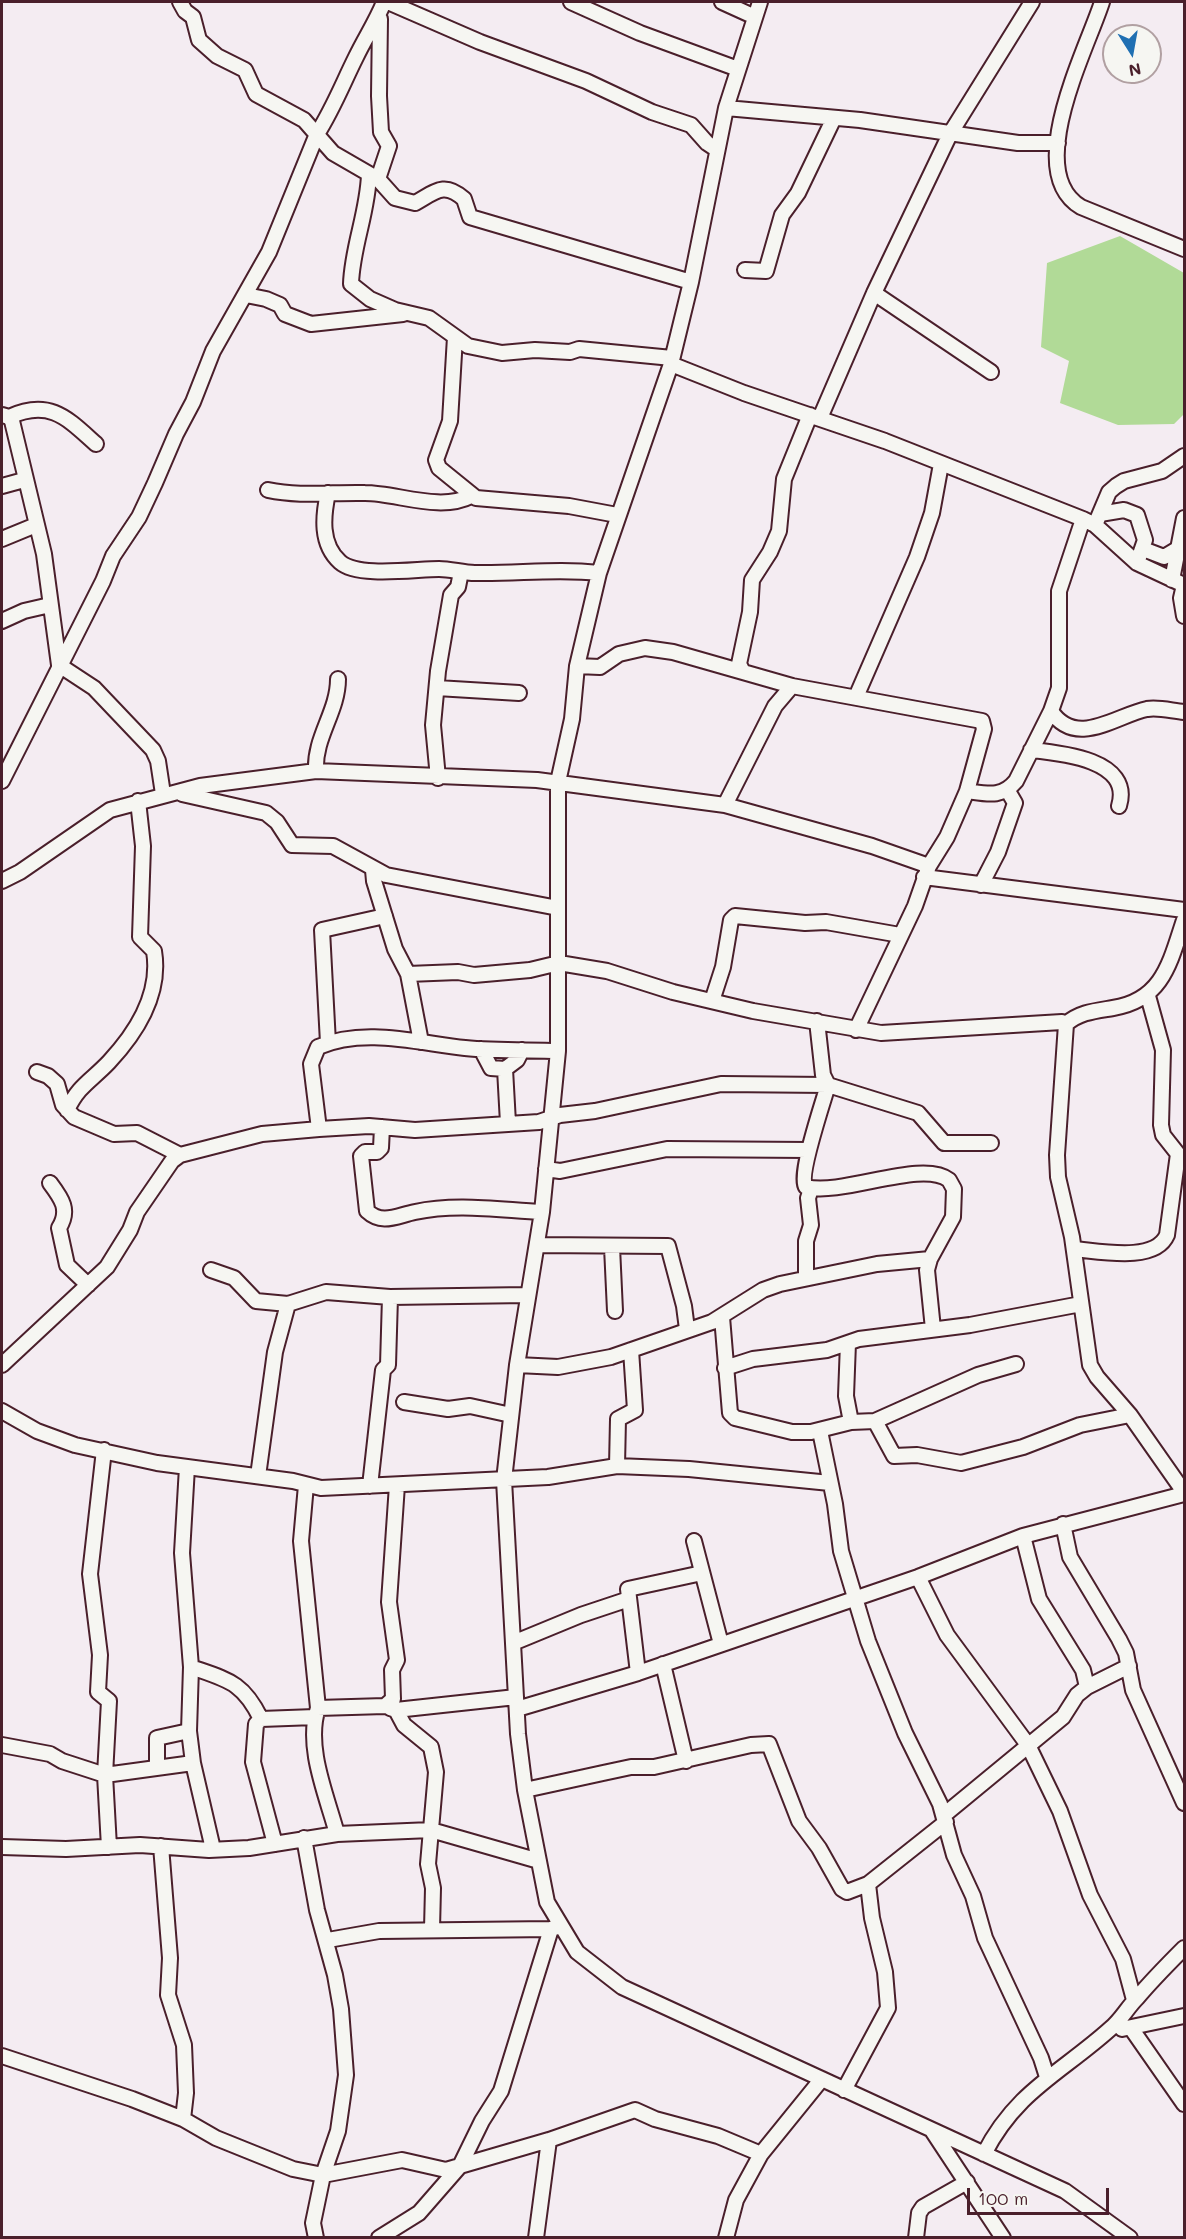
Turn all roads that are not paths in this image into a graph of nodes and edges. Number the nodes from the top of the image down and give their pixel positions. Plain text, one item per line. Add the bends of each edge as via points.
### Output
1 (180, 2) edge
2 (571, 2) edge
3 (722, 2) edge
4 (760, 2) edge
5 (1032, 2) edge
6 (1102, 2) edge
7 (383, 4) edge
8 (755, 17) junction
9 (738, 69) junction
10 (726, 108) junction
11 (834, 118) junction
12 (317, 134) junction
13 (950, 134) junction
14 (1058, 143) junction
15 (716, 149) junction
16 (373, 177) junction
17 (1185, 249) edge
18 (745, 270) dead end
19 (691, 282) junction
20 (874, 293) junction
21 (246, 295) junction
22 (414, 313) junction
23 (455, 337) junction
24 (671, 361) junction
25 (991, 372) dead end
26 (5, 416) edge
27 (815, 416) junction
28 (96, 444) dead end
29 (1185, 456) edge
30 (941, 464) junction
31 (24, 480) junction
32 (2, 486) edge
33 (268, 490) dead end
34 (328, 493) junction
35 (471, 496) junction
36 (617, 515) junction
37 (1185, 518) edge
38 (1093, 520) junction
39 (36, 525) junction
40 (2, 539) edge
41 (1179, 548) junction
42 (1140, 556) junction
43 (461, 572) junction
44 (599, 573) junction
45 (1180, 583) edge
46 (50, 604) junction
47 (1185, 616) edge
48 (2, 621) edge
49 (59, 665) junction
50 (577, 666) junction
51 (743, 672) junction
52 (339, 679) dead end
53 (792, 686) junction
54 (437, 688) junction
55 (519, 693) dead end
56 (856, 697) junction
57 (1051, 711) junction
58 (1185, 712) edge
59 (1031, 750) junction
60 (316, 771) junction
61 (438, 778) junction
62 (2, 781) edge
63 (558, 782) junction
64 (967, 791) junction
65 (1008, 791) junction
66 (167, 793) junction
67 (138, 801) junction
68 (725, 805) junction
69 (1119, 806) dead end
70 (374, 870) junction
71 (926, 872) junction
72 (2, 881) edge
73 (981, 885) junction
74 (558, 908) junction
75 (1185, 910) edge
76 (385, 916) junction
77 (1185, 920) edge
78 (900, 934) junction
79 (559, 963) junction
80 (408, 974) junction
81 (1148, 996) junction
82 (712, 1001) junction
83 (817, 1021) junction
84 (1066, 1024) junction
85 (856, 1030) junction
86 (422, 1042) junction
87 (328, 1043) junction
88 (481, 1049) junction
89 (522, 1050) junction
90 (558, 1051) junction
91 (505, 1069) junction
92 (37, 1072) dead end
93 (828, 1085) junction
94 (67, 1110) junction
95 (551, 1119) junction
96 (508, 1123) junction
97 (382, 1127) junction
98 (319, 1128) junction
99 (991, 1143) dead end
100 (809, 1150) junction
101 (180, 1155) junction
102 (546, 1169) junction
103 (50, 1183) dead end
104 (812, 1189) junction
105 (542, 1212) junction
106 (537, 1245) junction
107 (612, 1247) junction
108 (1074, 1249) junction
109 (930, 1259) junction
110 (212, 1270) dead end
111 (806, 1277) junction
112 (88, 1286) junction
113 (527, 1295) junction
114 (390, 1297) junction
115 (288, 1304) junction
116 (1081, 1304) junction
117 (615, 1311) dead end
118 (722, 1317) junction
119 (687, 1329) junction
120 (933, 1329) junction
121 (848, 1343) junction
122 (631, 1350) junction
123 (1016, 1364) dead end
124 (2, 1365) edge
125 (517, 1365) junction
126 (725, 1368) junction
127 (404, 1402) dead end
128 (2, 1411) edge
129 (511, 1415) junction
130 (1130, 1415) junction
131 (874, 1421) junction
132 (851, 1422) junction
133 (820, 1431) junction
134 (104, 1450) junction
135 (617, 1466) junction
136 (187, 1467) junction
137 (258, 1476) junction
138 (504, 1480) junction
139 (830, 1483) junction
140 (306, 1485) junction
141 (397, 1485) junction
142 (370, 1486) junction
143 (1185, 1493) edge
144 (1063, 1524) junction
145 (1023, 1536) junction
146 (694, 1541) dead end
147 (702, 1573) junction
148 (918, 1577) junction
149 (629, 1599) junction
150 (854, 1599) junction
151 (513, 1643) junction
152 (722, 1644) junction
153 (663, 1664) junction
154 (1129, 1666) junction
155 (191, 1667) junction
156 (638, 1673) junction
157 (1087, 1687) junction
158 (517, 1703) junction
159 (391, 1708) junction
160 (317, 1713) junction
161 (261, 1719) junction
162 (189, 1731) junction
163 (2, 1745) edge
164 (1028, 1745) junction
165 (686, 1761) junction
166 (193, 1762) junction
167 (157, 1767) junction
168 (105, 1775) junction
169 (525, 1790) junction
170 (1185, 1803) edge
171 (945, 1818) junction
172 (432, 1830) junction
173 (337, 1834) junction
174 (304, 1839) junction
175 (275, 1844) junction
176 (161, 1846) junction
177 (2, 1847) edge
178 (109, 1847) junction
179 (213, 1849) junction
180 (539, 1861) junction
181 (868, 1884) junction
182 (555, 1928) junction
183 (432, 1929) junction
184 (327, 1940) junction
185 (1185, 1948) edge
186 (1134, 2000) junction
187 (1185, 2016) edge
188 (1131, 2028) junction
189 (1108, 2031) junction
190 (2, 2056) edge
191 (1047, 2077) junction
192 (821, 2080) junction
193 (844, 2090) junction
194 (1185, 2104) edge
195 (183, 2119) junction
196 (932, 2131) junction
197 (549, 2140) junction
198 (761, 2154) junction
199 (984, 2154) junction
200 (460, 2166) junction
201 (323, 2175) junction
202 (967, 2182) junction
203 (316, 2238) edge
204 (379, 2238) edge
205 (536, 2238) edge
206 (726, 2238) edge
207 (916, 2238) edge
208 (1003, 2238) edge
209 (1130, 2238) edge

1 - 12 street via 193,17 199,40 208,49 245,70 256,94 304,120
2 - 9 street via 640,33
3 - 8 street
4 - 8 street
5 - 13 street
6 - 14 street via 1075,66
7 - 12 street
7 - 15 street via 691,125
7 - 16 street via 379,96 381,132 389,146
8 - 9 street
9 - 10 street
10 - 11 street
10 - 15 street
11 - 13 street
11 - 18 street via 798,193 782,215 766,271
12 - 16 street via 333,153
12 - 21 street via 285,217
13 - 14 street via 1018,143
13 - 20 street
14 - 17 street via 1057,175 1074,203
15 - 19 street
16 - 19 street via 395,198 409,203 437,189 446,189 464,199 470,217
16 - 22 street via 352,257 351,285 370,299
19 - 24 street
20 - 25 street
20 - 27 street
21 - 22 street via 280,305 285,314 310,324
21 - 49 street via 213,351 139,517 113,556
22 - 23 street via 429,318
23 - 24 street via 468,346 502,353 579,349
23 - 35 street via 450,421 436,460 439,468
24 - 27 street via 744,393
24 - 36 street
26 - 28 street via 39,411 62,414
26 - 31 street
27 - 30 street
27 - 51 street via 784,479 779,531 752,580 739,664
29 - 38 street via 1162,471 1116,486
30 - 38 street
30 - 56 street via 932,513 917,557
31 - 32 street
31 - 39 street
33 - 34 street
34 - 35 street via 366,492 439,502
34 - 43 street via 322,519 324,530 338,561 344,565
35 - 36 street
36 - 44 street
37 - 41 street
38 - 42 street
38 - 42 street via 1124,510 1137,515 1144,530
38 - 57 street via 1059,591 1059,688
39 - 40 street
39 - 46 street
41 - 42 street via 1164,557
41 - 45 street
42 - 45 street
43 - 44 street
43 - 54 street via 458,587 451,595
44 - 50 street
45 - 47 street
46 - 48 street
46 - 49 street
49 - 62 street
49 - 66 street via 94,688 153,750
50 - 51 street via 600,667 618,654 645,648
50 - 63 street via 572,719
51 - 53 street
52 - 60 street via 337,700 316,749
53 - 56 street
53 - 68 street via 775,706
54 - 55 street
54 - 61 street via 433,724
56 - 64 street via 982,721 984,729
57 - 58 street via 1063,722 1095,728 1144,710
57 - 59 street
59 - 65 street
59 - 69 street via 1093,761 1120,786
60 - 61 street
60 - 66 street
61 - 63 street
63 - 68 street
63 - 74 street
64 - 65 street
64 - 71 street via 948,837
65 - 73 street via 1015,803 998,852
66 - 67 street
66 - 70 street via 266,813 292,845 333,846
67 - 72 street via 95,818
67 - 94 street via 143,854 140,937 154,951 155,984 124,1044 80,1086
68 - 71 street via 872,846
70 - 74 street
70 - 76 street
71 - 73 street
71 - 78 street via 915,906
73 - 75 street
74 - 79 street
76 - 80 street
76 - 87 street via 322,930
77 - 81 street via 1166,968
78 - 82 street via 826,922 735,916
78 - 85 street
79 - 80 street via 474,975
79 - 82 street via 607,971
79 - 90 street
80 - 86 street
81 - 84 street via 1125,1006 1077,1015
81 - 108 street via 1163,1050 1161,1125 1163,1135 1178,1154 1167,1235 1163,1245 1154,1250 1130,1253
82 - 83 street
83 - 85 street
83 - 93 street via 823,1075
84 - 85 street via 900,1033
84 - 108 street via 1057,1155 1061,1198
86 - 87 street via 367,1037
86 - 88 street
87 - 98 street via 318,1047 310,1065
88 - 89 street
88 - 91 street via 491,1068
89 - 90 street
89 - 91 street
90 - 95 street
91 - 96 street
92 - 94 street via 57,1084
93 - 95 street via 713,1085
93 - 99 street via 918,1113 944,1143
93 - 100 street
94 - 101 street via 74,1117 114,1134 137,1133
95 - 96 street
95 - 102 street
96 - 97 street via 415,1130
97 - 98 street
97 - 105 street via 381,1148 361,1156 367,1211 375,1219 448,1207
98 - 101 street via 262,1134
100 - 102 street via 668,1149 560,1171
100 - 104 street via 803,1183
101 - 112 street via 137,1212 107,1268
102 - 105 street
103 - 112 street via 65,1206 66,1217 59,1228 68,1265
104 - 109 street via 921,1173 945,1177 954,1189 953,1217
104 - 111 street via 808,1198 811,1225 806,1241
105 - 106 street
106 - 107 street
106 - 113 street
107 - 117 street
107 - 119 street via 668,1246
108 - 116 street
109 - 111 street
109 - 120 street via 927,1288
110 - 115 street via 234,1278 256,1301
111 - 118 street via 763,1290
112 - 124 street
113 - 114 street
113 - 125 street
114 - 115 street via 326,1292
114 - 142 street via 388,1365 383,1370
115 - 137 street via 275,1352
116 - 120 street
116 - 130 street via 1090,1365
118 - 119 street
118 - 126 street
119 - 122 street
120 - 121 street
121 - 126 street via 827,1350 753,1359
121 - 132 street via 846,1396
122 - 125 street via 584,1364
122 - 135 street via 635,1410 618,1419
123 - 131 street via 978,1375
125 - 129 street
126 - 133 street via 730,1413 735,1418 775,1430
127 - 129 street via 448,1409 470,1406
128 - 134 street via 37,1431
129 - 138 street
130 - 131 street via 1092,1422 1023,1447 961,1463 917,1455 894,1456
130 - 143 street
131 - 132 street
132 - 133 street
133 - 139 street
134 - 136 street
134 - 168 street via 90,1574 100,1655 98,1692 109,1701
135 - 138 street
135 - 139 street
136 - 137 street
136 - 155 street via 182,1553
137 - 140 street
138 - 141 street
138 - 151 street
139 - 150 street via 841,1551
140 - 142 street
140 - 160 street via 301,1541
141 - 142 street
141 - 159 street via 388,1602 397,1660 392,1670
143 - 144 street
144 - 145 street
144 - 154 street via 1070,1557 1119,1639
145 - 148 street
145 - 157 street via 1039,1599 1083,1670
146 - 147 street
147 - 149 street via 628,1589
147 - 152 street
148 - 150 street
148 - 164 street via 947,1635
149 - 151 street
149 - 156 street
150 - 152 street
150 - 171 street via 904,1733
151 - 158 street
152 - 153 street
153 - 156 street
153 - 165 street
154 - 157 street
154 - 170 street via 1133,1690
155 - 161 street via 230,1680 250,1697
155 - 162 street
156 - 158 street
157 - 164 street via 1063,1717
158 - 159 street
158 - 169 street
159 - 160 street
159 - 172 street via 404,1725 431,1747 436,1772
160 - 161 street
160 - 173 street via 316,1754
161 - 175 street via 256,1724 253,1762
162 - 166 street
162 - 167 street via 157,1738
163 - 168 street via 51,1754
164 - 171 street
164 - 186 street via 1060,1811 1090,1895 1123,1959
165 - 169 street via 631,1767
165 - 181 street via 751,1744 770,1744 799,1821 842,1888 854,1892
166 - 167 street
166 - 179 street
167 - 168 street
168 - 178 street
169 - 180 street
171 - 181 street
171 - 191 street via 954,1856 973,1896 985,1938
172 - 173 street
172 - 180 street
172 - 183 street via 428,1864 433,1888
173 - 174 street
174 - 175 street
174 - 184 street via 317,1910
175 - 179 street
176 - 178 street
176 - 179 street
176 - 195 street via 170,1958 168,1995 184,2045
177 - 178 street
180 - 182 street
181 - 193 street via 888,2008
182 - 183 street
182 - 192 street via 576,1952 622,1987
182 - 200 street via 501,2091
183 - 184 street via 353,1934
184 - 201 street via 341,2009 346,2075 338,2132
185 - 186 street
186 - 189 street
187 - 188 street
188 - 189 street
188 - 194 street
189 - 191 street
190 - 195 street
191 - 199 street via 1007,2116
192 - 193 street
192 - 198 street
193 - 196 street
195 - 201 street via 216,2138 293,2169
196 - 199 street
196 - 202 street
197 - 198 street via 635,2110
197 - 200 street
197 - 205 street
198 - 206 street via 736,2200
199 - 209 street via 1065,2191
200 - 201 street via 446,2170 402,2160
200 - 204 street via 419,2213
201 - 203 street via 313,2223
202 - 207 street via 923,2207
202 - 208 street

